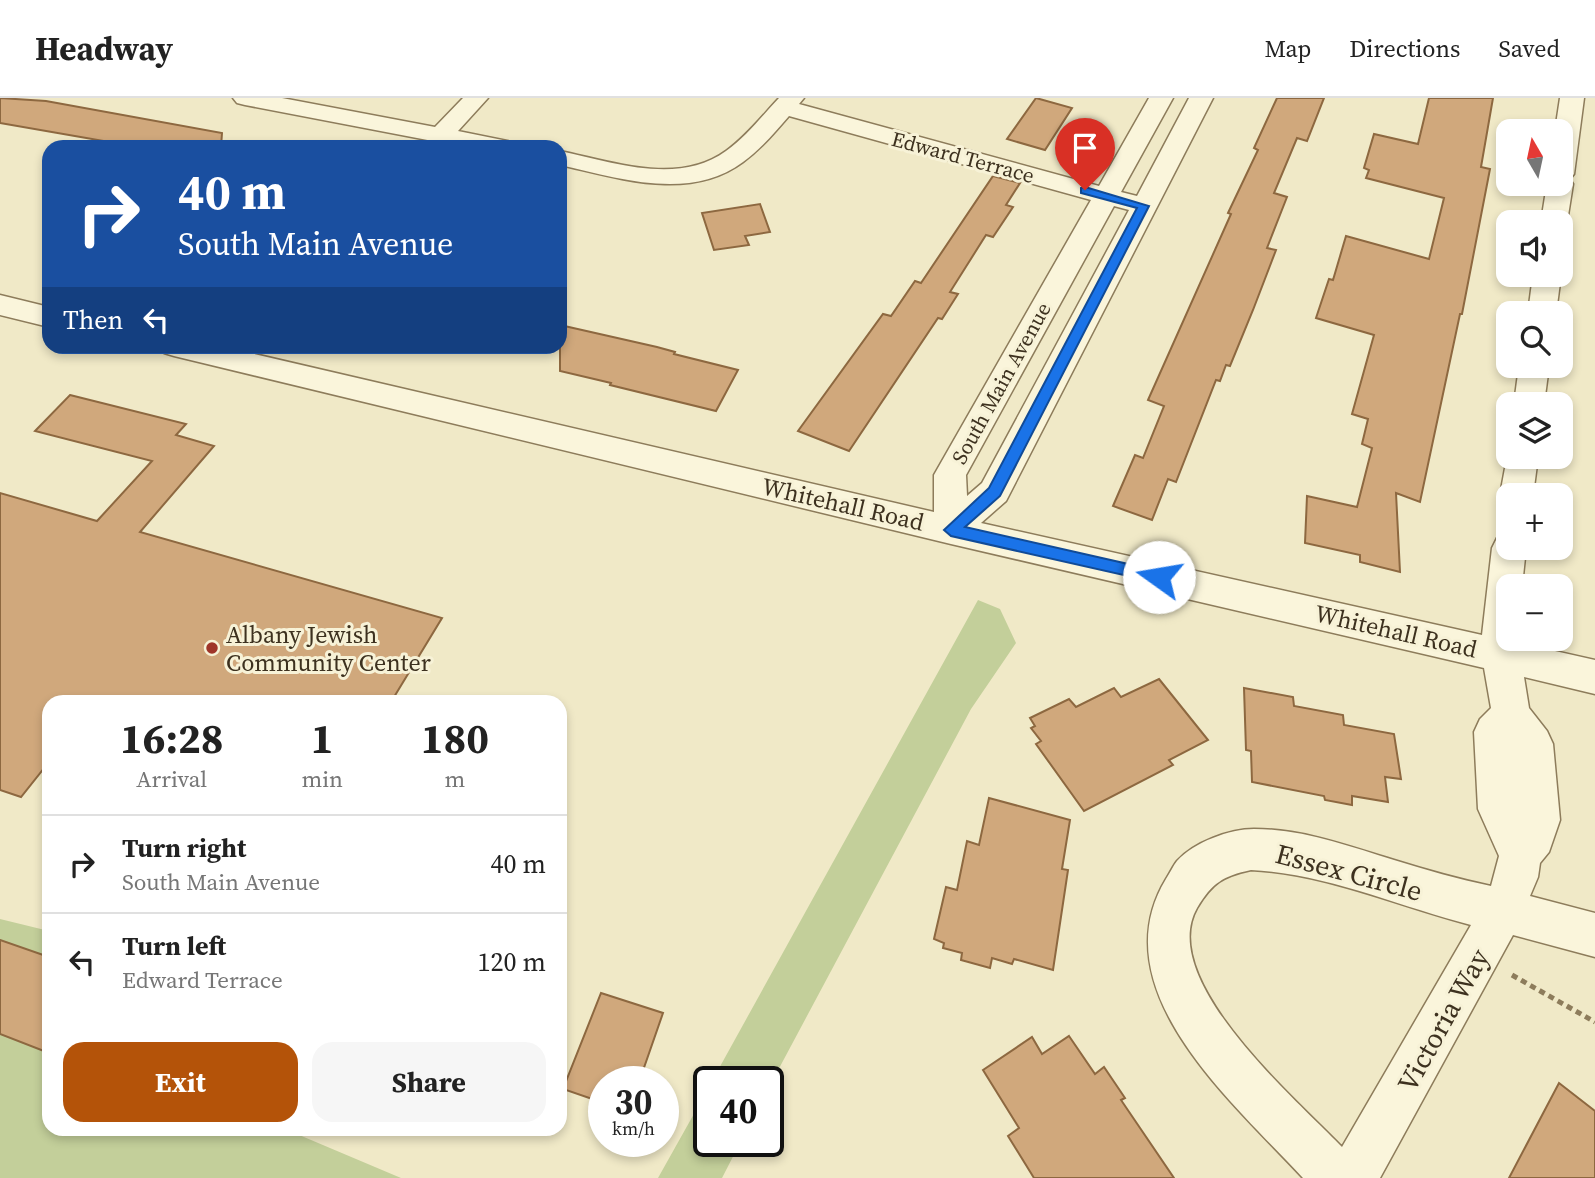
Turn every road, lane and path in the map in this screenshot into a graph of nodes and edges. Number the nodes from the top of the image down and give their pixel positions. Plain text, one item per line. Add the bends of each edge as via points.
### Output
1 (245, 98) edge
2 (476, 98) edge
3 (1161, 98) edge
4 (1201, 98) edge
5 (1572, 98) edge
6 (787, 103) edge
7 (1569, 119) edge
8 (441, 135) junction
9 (467, 140) edge
10 (567, 159) edge
11 (1105, 196) junction
12 (1143, 206) junction
13 (0, 305) edge
14 (42, 315) edge
15 (208, 354) edge
16 (951, 530) junction
17 (1507, 560) edge
18 (1501, 655) junction
19 (1595, 677) edge
20 (1502, 912) junction
21 (1595, 935) edge
22 (1480, 953) junction
23 (1595, 1023) edge
24 (1337, 1178) edge
25 (1352, 1178) edge

1 - 8 street
2 - 8 street
3 - 11 street, South Main Avenue
4 - 12 street, South Main Avenue
5 - 7 street
6 - 10 street via 733,158 700,174 658,176
6 - 11 street, Edward Terrace
8 - 9 street
11 - 12 street, Edward Terrace
11 - 16 street, South Main Avenue via 950,475
12 - 16 street, South Main Avenue via 995,492
13 - 14 street
15 - 16 street, Whitehall Road
16 - 18 street, Whitehall Road
17 - 18 street, Victoria Way
18 - 19 street, Whitehall Road
18 - 20 street, Victoria Way via 1511,714 1533,744 1539,820 1534,838 1520,855 1517,877
20 - 21 street, Essex Circle
20 - 22 street, Victoria Way
20 - 24 street, Essex Circle via 1283,850 1227,854 1197,870 1185,884 1168,931 1174,972 1191,1013 1216,1049
22 - 23 path
22 - 25 street, Victoria Way

